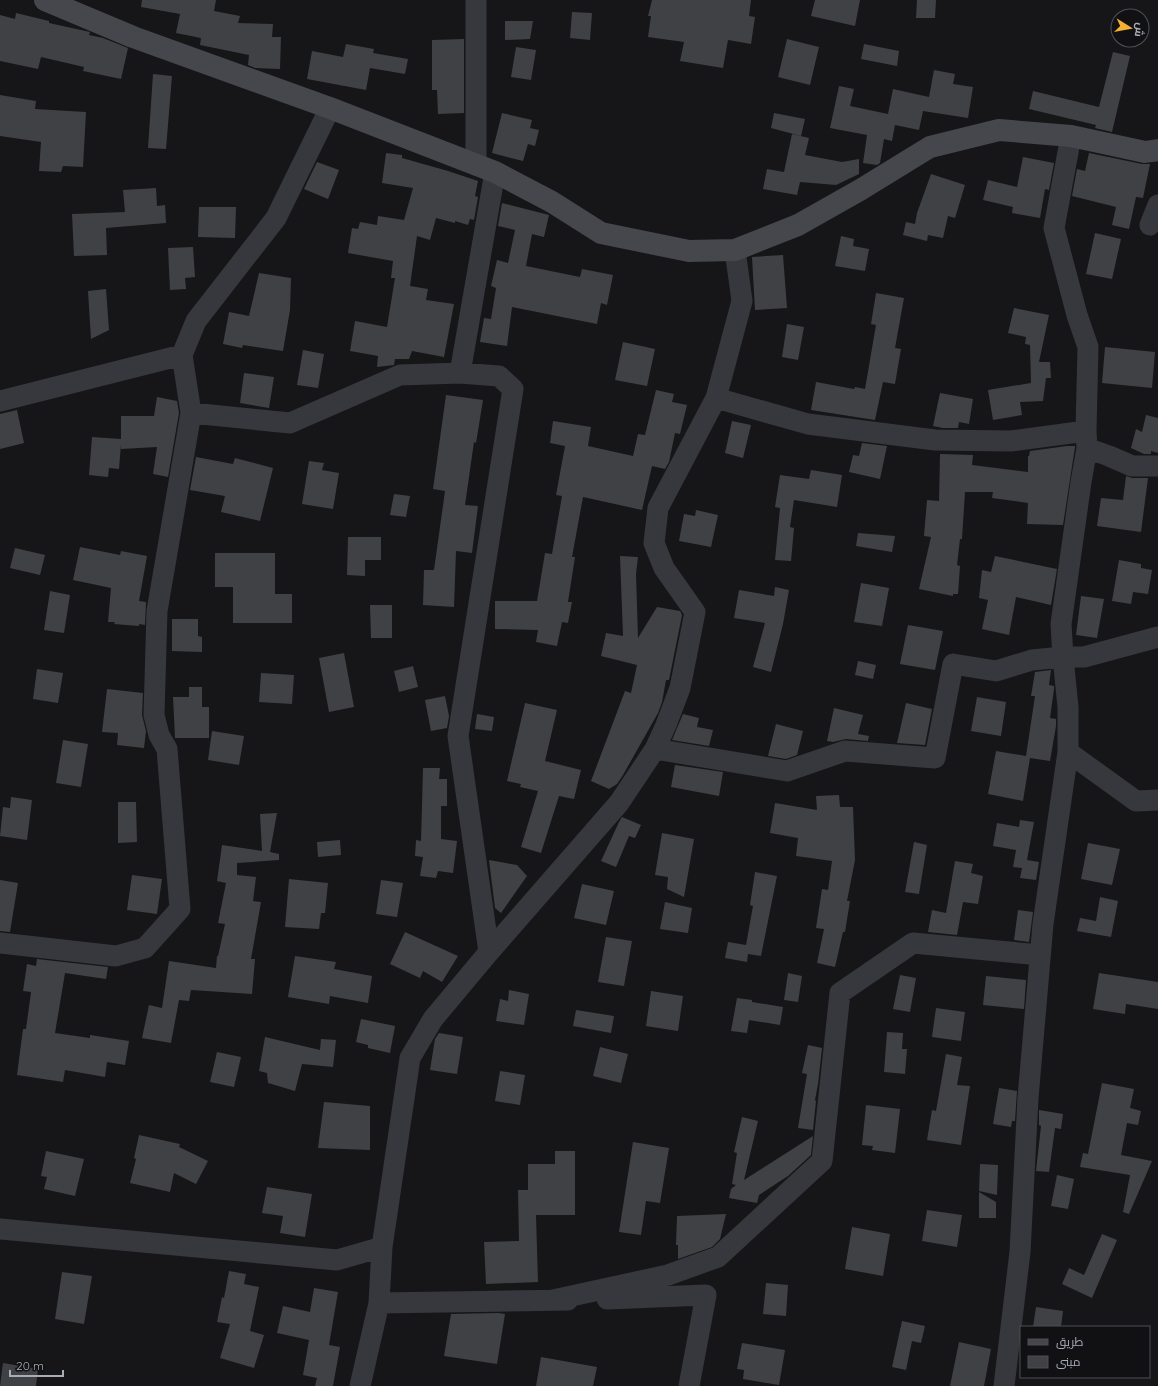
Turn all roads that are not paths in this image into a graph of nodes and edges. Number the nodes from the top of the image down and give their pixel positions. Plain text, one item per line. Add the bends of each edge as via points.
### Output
1 (45, 0) edge
2 (476, 0) edge
3 (330, 108) junction
4 (1071, 136) junction
5 (1158, 150) edge
6 (486, 168) junction
7 (1158, 205) edge
8 (1150, 225) dead end
9 (735, 250) junction
10 (182, 355) junction
11 (460, 373) junction
12 (716, 398) junction
13 (0, 401) edge
14 (191, 413) junction
15 (1087, 440) junction
16 (1158, 466) edge
17 (1158, 637) edge
18 (1062, 657) junction
19 (655, 749) junction
20 (1068, 752) junction
21 (1158, 800) edge
22 (0, 943) edge
23 (489, 952) junction
24 (1040, 955) junction
25 (0, 1229) edge
26 (382, 1248) junction
27 (553, 1300) junction
28 (379, 1303) junction
29 (360, 1386) edge
30 (689, 1386) edge
31 (1004, 1386) edge

1 - 3 street via 133,37
2 - 6 street
3 - 6 street
3 - 10 street via 276,218 196,321
4 - 5 street via 1145,152
4 - 9 street via 999,130 930,147 798,225
4 - 15 street via 1054,228 1088,347
6 - 9 street via 552,202 601,233 689,251
6 - 11 street
7 - 8 street
9 - 12 street via 742,301
10 - 13 street
10 - 14 street
11 - 14 street via 400,375 290,423
11 - 23 street via 499,376 513,389 458,736
12 - 15 street via 808,424 935,440
12 - 19 street via 658,508 654,543 664,568 694,612 680,688
14 - 22 street via 156,611 154,715 159,736 167,749 180,909 145,948 116,956
15 - 16 street via 1109,456 1132,466
15 - 18 street via 1061,624
17 - 18 street via 1084,657
18 - 19 street via 1032,660 996,671 953,664 935,758 845,751 787,771
18 - 20 street via 1068,707
19 - 23 street via 619,803
20 - 21 street via 1136,801
20 - 24 street
23 - 26 street via 433,1019 410,1058
24 - 27 street via 913,943 840,993 822,1161 718,1257 668,1276
24 - 31 street via 1028,1098 1020,1252
25 - 26 street via 337,1260
26 - 28 street
27 - 28 street
27 - 30 street via 706,1295
28 - 29 street

